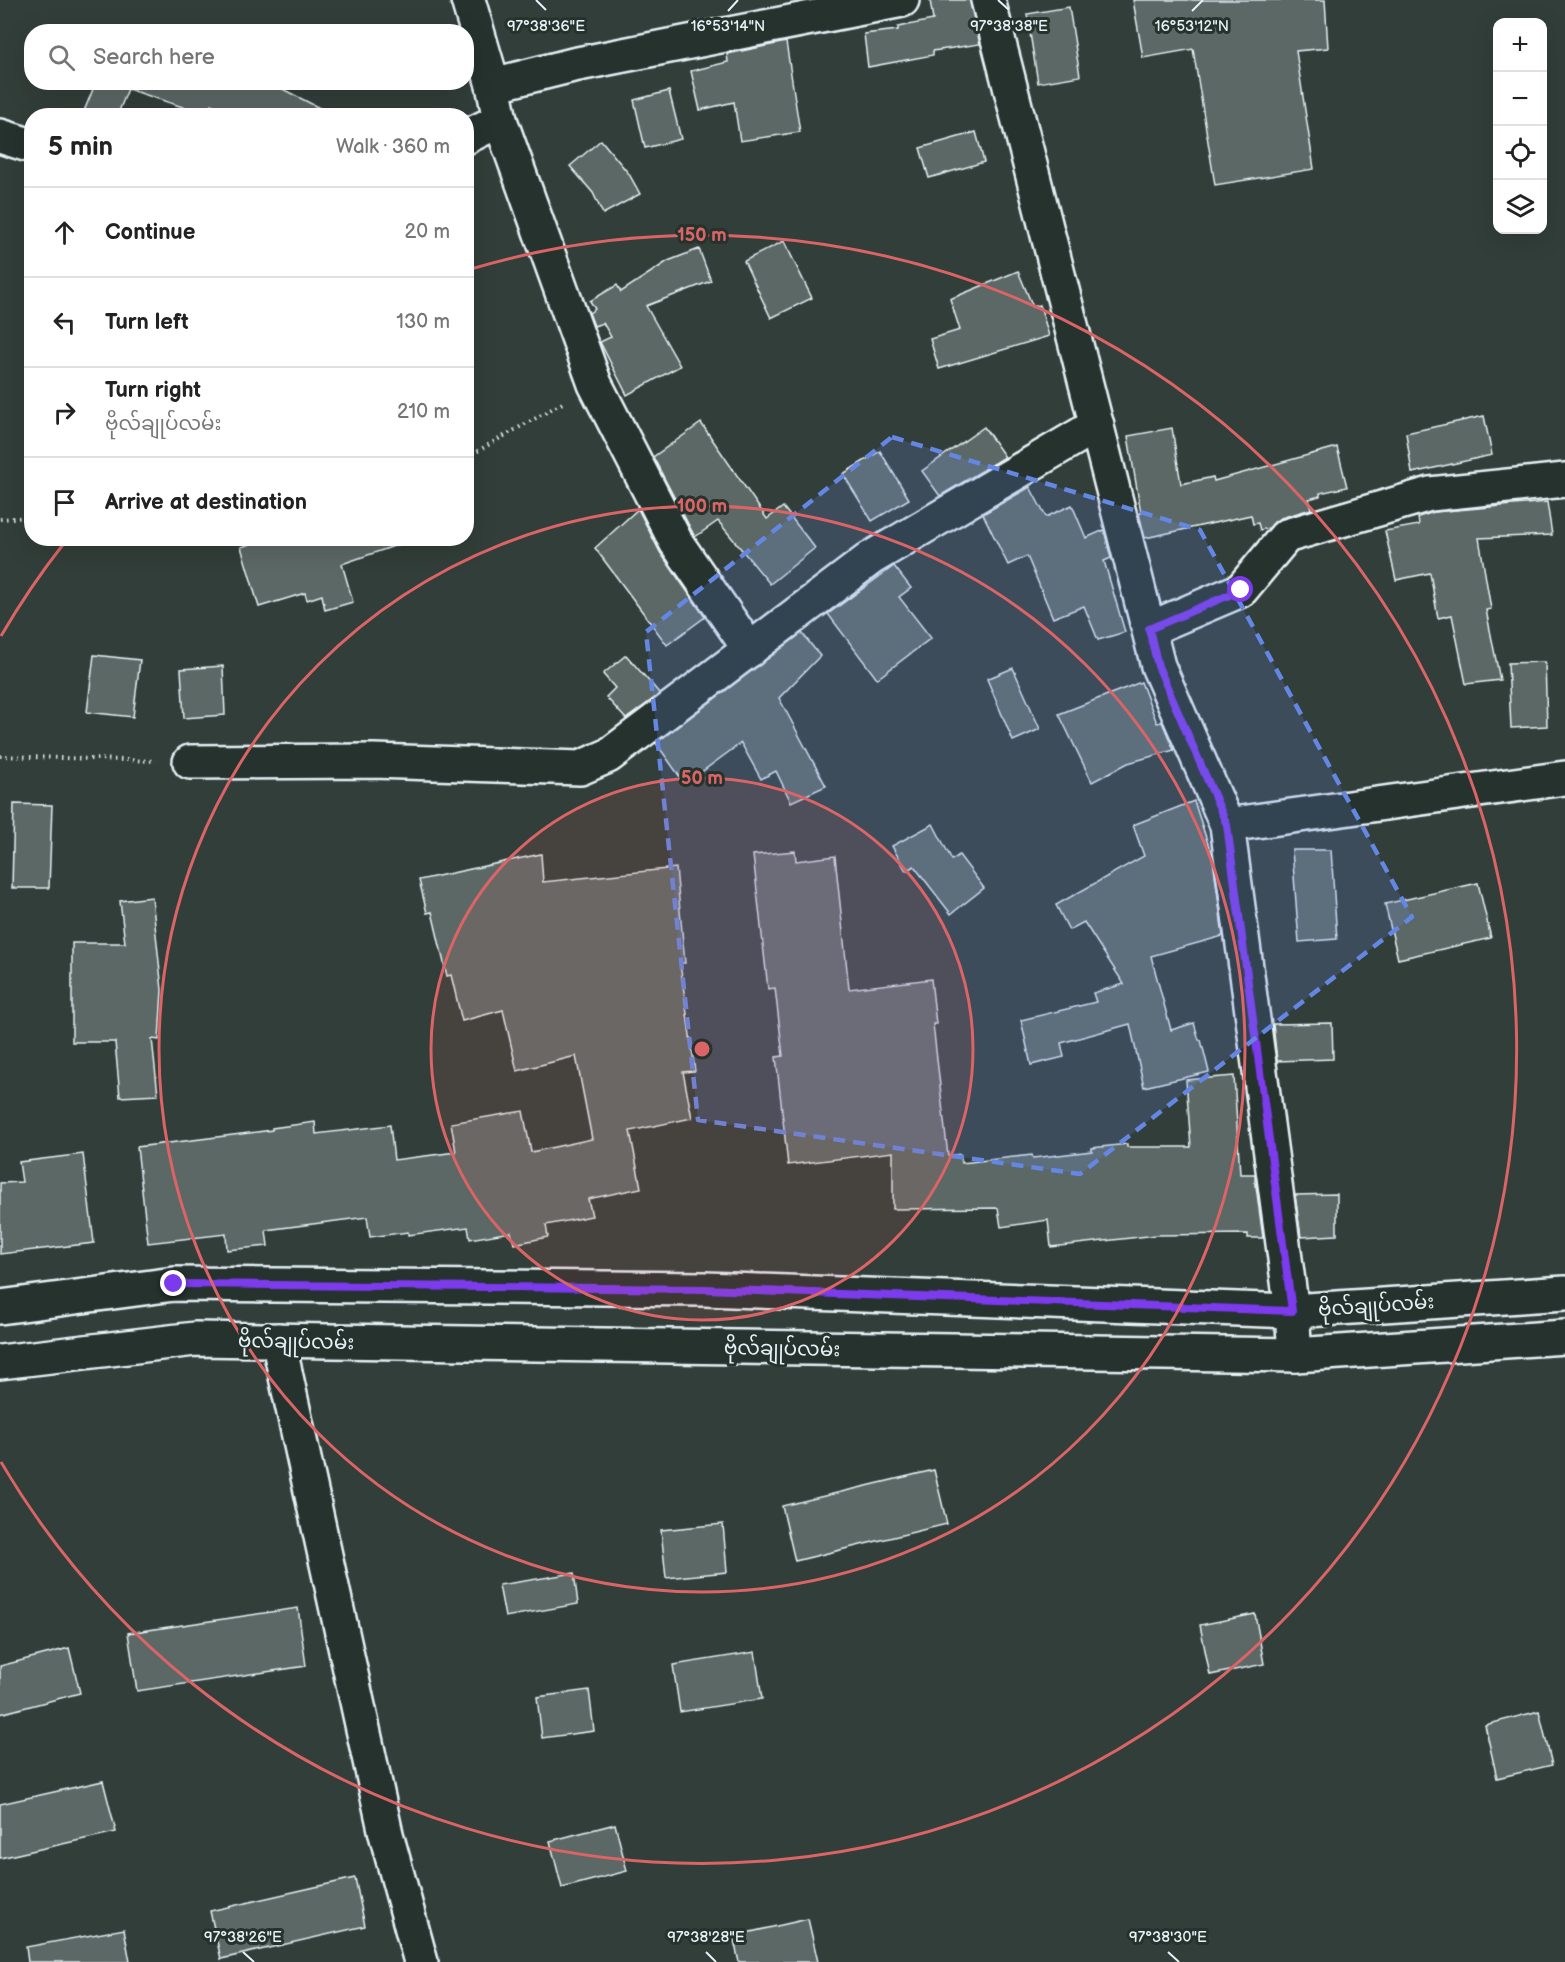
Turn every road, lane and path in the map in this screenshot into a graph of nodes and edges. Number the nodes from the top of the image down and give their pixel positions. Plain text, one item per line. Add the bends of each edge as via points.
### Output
1 (468, 0) edge
2 (902, 0) edge
3 (988, 0) edge
4 (493, 85) junction
5 (500, 120) junction
6 (474, 133) edge
7 (0, 136) edge
8 (24, 144) edge
9 (595, 384) junction
10 (1097, 425) junction
11 (474, 453) edge
12 (1565, 480) edge
13 (24, 518) edge
14 (0, 519) edge
15 (1149, 629) junction
16 (750, 650) junction
17 (0, 756) edge
18 (190, 762) joint
19 (1565, 778) edge
20 (1227, 825) junction
21 (1565, 1293) edge
22 (0, 1307) edge
23 (1292, 1311) junction
24 (1565, 1337) edge
25 (278, 1340) junction
26 (1296, 1355) junction
27 (0, 1362) edge
28 (421, 1962) edge

1 - 4 main road
2 - 4 main road via 573,65
3 - 10 main road
4 - 5 main road
5 - 6 main road
5 - 9 main road
7 - 8 main road
9 - 11 path
9 - 16 main road via 676,542
10 - 15 main road
10 - 16 main road via 871,558
12 - 15 main road via 1430,494 1286,536 1241,590
13 - 14 path
15 - 20 main road via 1158,666
16 - 18 main road via 608,756 580,768 374,761
17 - 18 path
19 - 20 main road
20 - 23 main road
21 - 23 main road, ဗိုလ်ချုပ်လမ်း
22 - 23 main road, ဗိုလ်ချုပ်လမ်း via 174,1284 705,1289
23 - 26 main road
24 - 26 main road, ဗိုလ်ချုပ်လမ်း
25 - 26 main road, ဗိုလ်ချုပ်လမ်း
25 - 27 main road, ဗိုလ်ချုပ်လမ်း via 195,1339
25 - 28 main road via 386,1834

